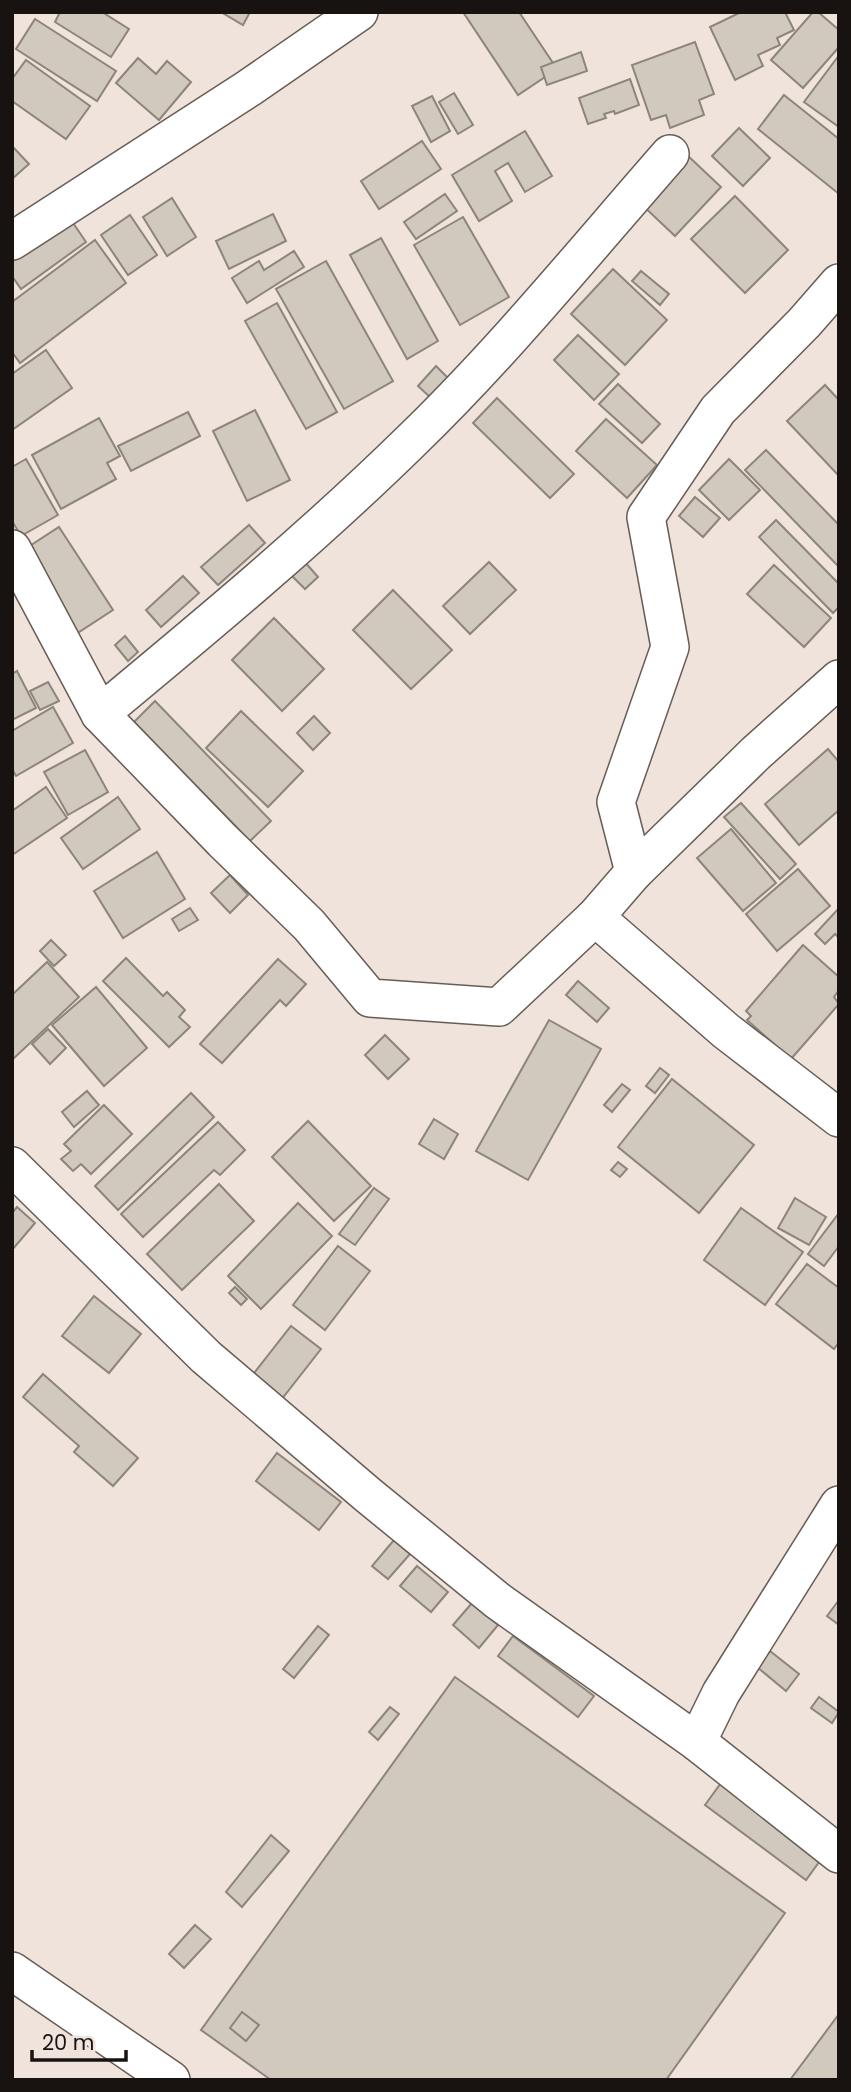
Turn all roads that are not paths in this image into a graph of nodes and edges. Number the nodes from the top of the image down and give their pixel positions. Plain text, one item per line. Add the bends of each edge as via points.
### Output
1 (359, 12) edge
2 (670, 154) dead end
3 (12, 241) edge
4 (839, 283) edge
5 (12, 549) edge
6 (839, 680) edge
7 (100, 714) junction
8 (634, 872) junction
9 (595, 918) junction
10 (839, 1118) edge
11 (12, 1166) edge
12 (839, 1505) edge
13 (697, 1742) junction
14 (839, 1854) edge
15 (12, 1971) edge
16 (170, 2080) edge

1 - 3 street
2 - 7 street via 500,349 412,441 254,587
4 - 8 street via 718,410 646,517 670,647 616,802
5 - 7 street
6 - 8 street
7 - 9 street via 309,925 370,999 499,1007
8 - 9 street
9 - 10 street via 726,1031
11 - 13 street via 206,1357 368,1495 498,1601
12 - 13 street via 721,1693
13 - 14 street
15 - 16 street

